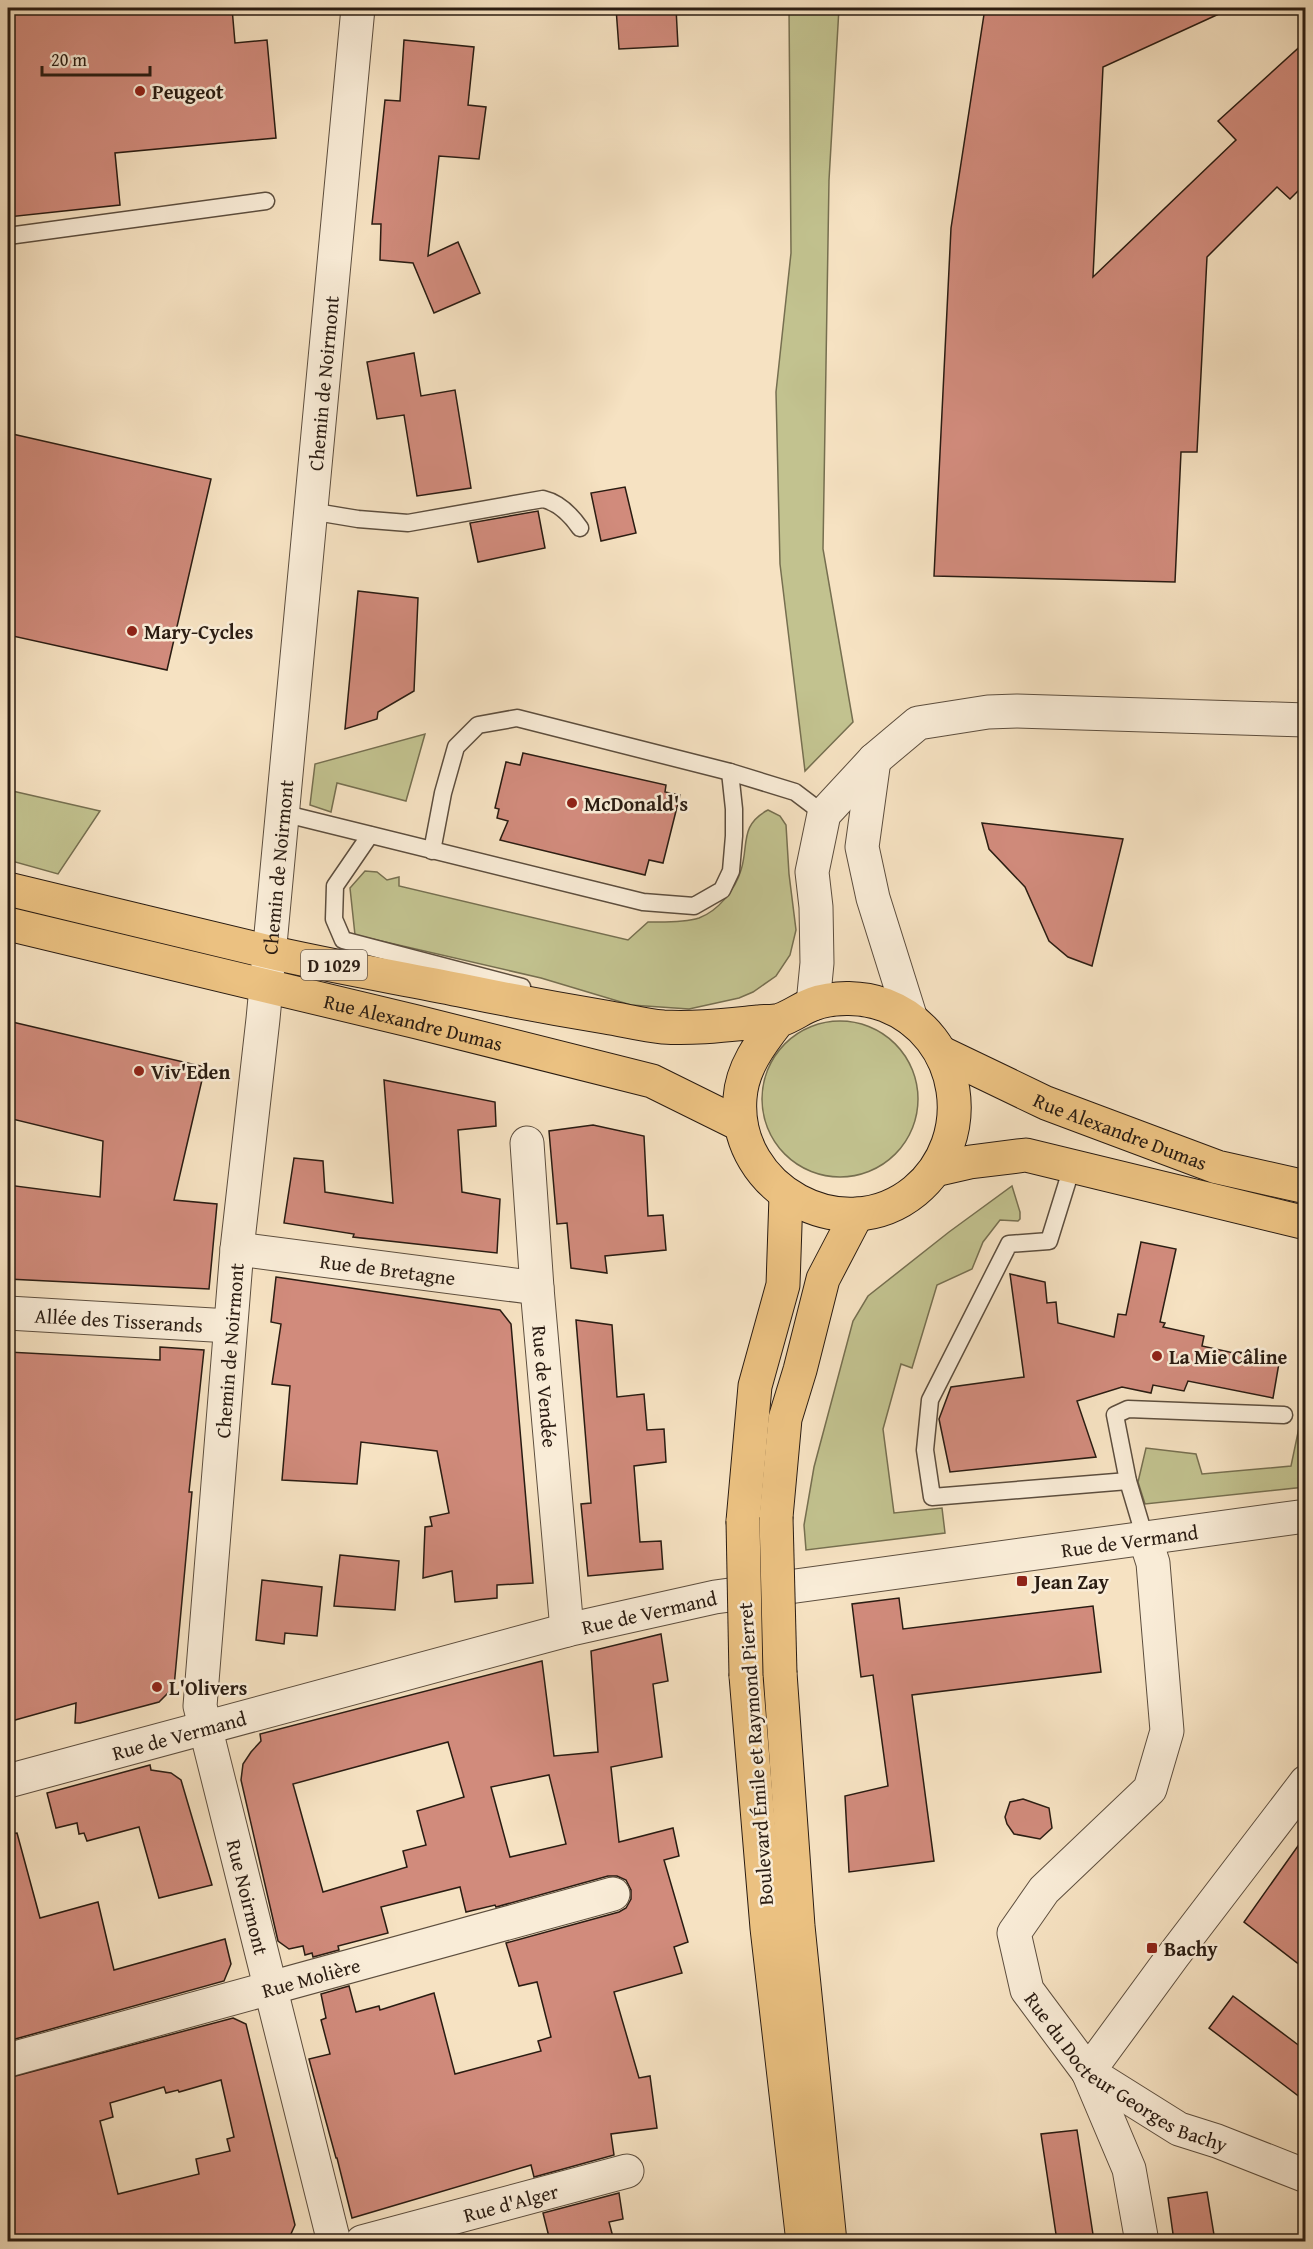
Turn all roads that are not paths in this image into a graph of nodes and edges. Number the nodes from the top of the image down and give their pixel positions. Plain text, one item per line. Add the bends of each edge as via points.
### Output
1 (358, 8) edge
2 (266, 201) dead end
3 (8, 236) edge
4 (310, 511) junction
5 (580, 528) dead end
6 (1305, 720) edge
7 (874, 760) junction
8 (730, 772) junction
9 (282, 813) junction
10 (824, 814) junction
11 (370, 835) junction
12 (432, 851) junction
13 (8, 889) edge
14 (8, 924) edge
15 (268, 952) junction
16 (266, 986) junction
17 (813, 1004) junction
18 (549, 1008) junction
19 (911, 1019) junction
20 (778, 1021) junction
21 (942, 1053) junction
22 (741, 1125) junction
23 (527, 1143) dead end
24 (1072, 1167) junction
25 (935, 1170) junction
26 (1305, 1187) edge
27 (786, 1196) junction
28 (857, 1214) junction
29 (1305, 1223) edge
30 (237, 1249) junction
31 (537, 1288) junction
32 (8, 1313) edge
33 (230, 1326) junction
34 (1284, 1415) dead end
35 (1128, 1481) junction
36 (1305, 1516) edge
37 (1145, 1539) junction
38 (567, 1630) junction
39 (206, 1727) junction
40 (8, 1781) edge
41 (1305, 1782) edge
42 (613, 1894) dead end
43 (271, 1988) junction
44 (8, 2060) edge
45 (1088, 2072) junction
46 (627, 2171) dead end
47 (1305, 2176) edge
48 (334, 2241) edge
49 (362, 2241) edge
50 (803, 2241) edge
51 (830, 2241) edge
52 (1142, 2241) edge

1 - 4 street, Chemin de Noirmont
2 - 3 lane
4 - 5 lane via 408,523 543,499 560,506
4 - 9 street, Chemin de Noirmont
6 - 7 street via 988,712 918,723
7 - 10 street
7 - 19 street via 862,847 873,897
8 - 10 lane via 795,792
8 - 12 lane via 517,718 478,725 456,747 442,793
8 - 12 lane via 734,809 730,872 722,890 694,906 643,902
9 - 11 lane
9 - 15 street, Chemin de Noirmont
10 - 17 street via 812,872 817,963
11 - 12 lane
11 - 18 lane via 335,886 334,919 343,940 526,988
13 - 15 main road, D 1029
14 - 16 main road, Rue Alexandre Dumas
15 - 16 street, Chemin de Noirmont
15 - 18 main road, D 1029
16 - 22 main road, Rue Alexandre Dumas via 652,1081
16 - 30 street, Chemin de Noirmont
17 - 19 main road via 857,999 885,1005
17 - 20 main road
18 - 20 main road, D 1029 via 663,1027
19 - 21 main road
20 - 22 main road via 758,1046 746,1071 740,1097
21 - 25 main road via 953,1082 956,1113 950,1143
21 - 26 main road, Rue Alexandre Dumas via 1046,1103 1217,1167
22 - 27 main road via 749,1153
23 - 31 street, Rue de Vendée
24 - 25 main road, Rue Alexandre Dumas via 1026,1155
24 - 29 main road, Rue Alexandre Dumas
24 - 35 lane via 1049,1241 1009,1244 930,1400 925,1450 932,1497
25 - 28 main road via 914,1192 887,1207
27 - 28 main road via 832,1214
27 - 50 main road, Boulevard Émile et Raymond Pierret, bridge via 783,1286 755,1386 743,1521 746,1676 767,1928
28 - 51 main road, Boulevard Émile et Raymond Pierret, bridge via 823,1279 785,1419 776,1517 780,1673 798,1926
30 - 31 street, Rue de Bretagne
30 - 33 street, Chemin de Noirmont
31 - 38 street, Rue de Vendée
32 - 33 street, Allée des Tisserands
33 - 39 street, Chemin de Noirmont via 200,1706
34 - 35 lane via 1128,1409 1115,1414
35 - 37 lane
36 - 37 street, Rue de Vermand
37 - 38 street, Rue de Vermand via 715,1597
37 - 45 street, Rue du Docteur Georges Bachy via 1153,1563 1167,1731 1150,1789 1044,1890 1014,1933 1027,1990
38 - 39 street, Rue de Vermand
39 - 40 street, Rue de Vermand
39 - 43 street, Rue Noirmont
41 - 45 street
42 - 43 street, Rue Molière
43 - 44 street, Rue Molière
43 - 48 street, Rue Noirmont
45 - 47 street, Rue du Docteur Georges Bachy via 1179,2129
45 - 52 street via 1129,2169
46 - 49 street, Rue d'Alger

